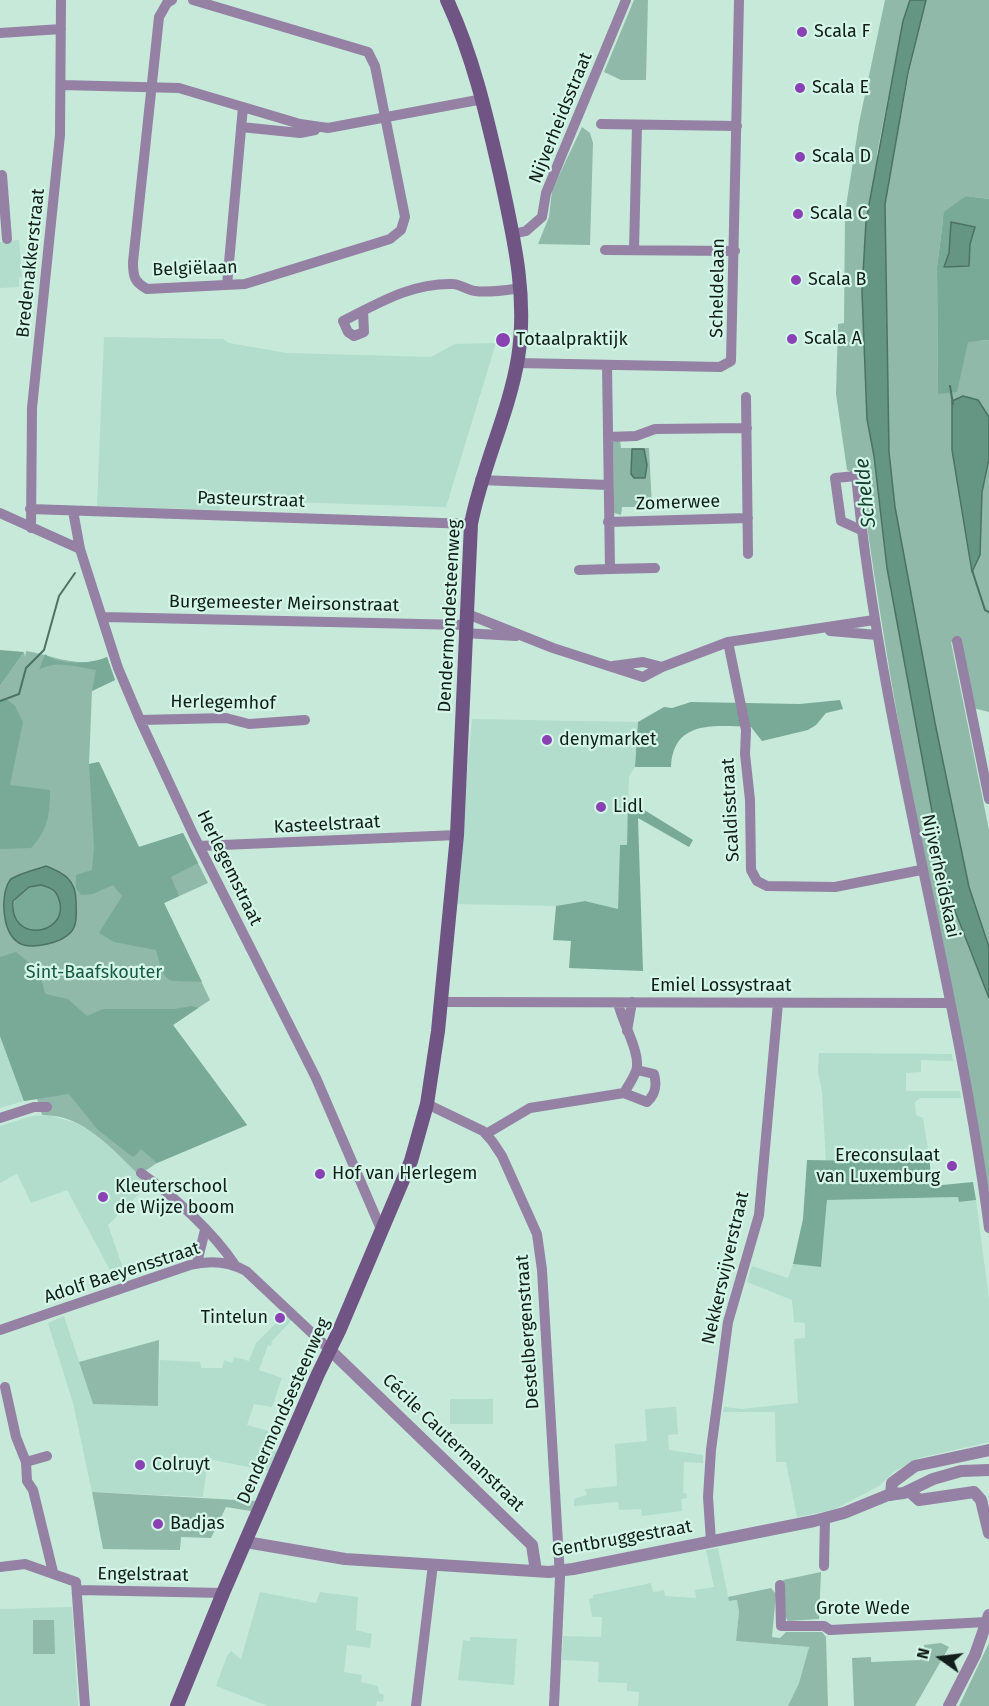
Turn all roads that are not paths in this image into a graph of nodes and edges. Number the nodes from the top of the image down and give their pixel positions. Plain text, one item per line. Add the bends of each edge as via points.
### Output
1 (61, 0) edge
2 (172, 0) edge
3 (193, 0) edge
4 (447, 0) edge
5 (626, 0) edge
6 (739, 0) edge
7 (61, 29) junction
8 (0, 33) edge
9 (62, 85) junction
10 (152, 87) junction
11 (483, 99) junction
12 (243, 107) junction
13 (385, 118) junction
14 (601, 124) dead end
15 (637, 125) junction
16 (737, 126) junction
17 (241, 127) junction
18 (328, 128) junction
19 (2, 175) dead end
20 (2, 199) edge
21 (513, 234) junction
22 (7, 238) dead end
23 (605, 250) dead end
24 (634, 250) junction
25 (735, 251) junction
26 (227, 285) junction
27 (522, 288) junction
28 (363, 311) dead end
29 (517, 363) junction
30 (607, 365) junction
31 (747, 398) dead end
32 (747, 428) junction
33 (608, 437) junction
34 (480, 480) junction
35 (608, 485) junction
36 (30, 509) junction
37 (74, 511) junction
38 (0, 513) edge
39 (748, 518) junction
40 (608, 522) junction
41 (471, 524) junction
42 (31, 528) junction
43 (861, 530) junction
44 (80, 549) junction
45 (748, 554) dead end
46 (655, 568) dead end
47 (610, 569) junction
48 (579, 570) dead end
49 (104, 617) junction
50 (874, 620) junction
51 (465, 624) junction
52 (821, 630) junction
53 (877, 635) junction
54 (525, 637) junction
55 (957, 641) dead end
56 (728, 642) junction
57 (140, 720) junction
58 (305, 720) dead end
59 (989, 799) edge
60 (457, 835) junction
61 (199, 846) junction
62 (921, 870) junction
63 (441, 1002) junction
64 (632, 1002) junction
65 (618, 1003) junction
66 (778, 1003) junction
67 (950, 1003) junction
68 (627, 1031) junction
69 (637, 1070) junction
70 (624, 1092) junction
71 (427, 1104) junction
72 (47, 1107) dead end
73 (0, 1118) edge
74 (489, 1137) junction
75 (141, 1173) dead end
76 (989, 1228) edge
77 (381, 1229) junction
78 (205, 1230) junction
79 (197, 1263) junction
80 (235, 1265) junction
81 (0, 1330) edge
82 (330, 1350) junction
83 (5, 1387) dead end
84 (989, 1450) edge
85 (47, 1456) dead end
86 (26, 1462) junction
87 (908, 1470) junction
88 (989, 1470) edge
89 (909, 1491) junction
90 (891, 1495) junction
91 (825, 1518) junction
92 (989, 1533) edge
93 (711, 1541) junction
94 (246, 1542) junction
95 (433, 1564) junction
96 (824, 1566) dead end
97 (0, 1567) edge
98 (536, 1571) junction
99 (559, 1571) junction
100 (53, 1572) junction
101 (780, 1585) dead end
102 (79, 1590) junction
103 (223, 1593) junction
104 (988, 1618) edge
105 (85, 1706) edge
106 (177, 1706) edge
107 (416, 1706) edge
108 (554, 1706) edge
109 (949, 1706) edge

1 - 7 street, Bredenakkerstraat
2 - 10 street via 159,17
3 - 13 street via 368,52 375,66
4 - 11 main road, Dendermondesteenweg via 466,41
5 - 21 street, Nijverheidsstraat via 546,193 542,217 526,231
6 - 16 street, Scheldelaan
7 - 8 street
7 - 9 street, Bredenakkerstraat
9 - 10 street
9 - 36 street, Bredenakkerstraat via 32,408
10 - 12 street via 179,88
10 - 26 street, Belgiëlaan via 134,276 147,289
11 - 13 street
11 - 21 main road, Dendermondesteenweg
12 - 17 street
12 - 18 street
13 - 18 street
13 - 26 street, Belgiëlaan via 405,217 401,230 390,239 337,256 245,284
14 - 15 street
15 - 16 street
15 - 24 street
16 - 25 street, Scheldelaan
17 - 18 street via 300,133
17 - 26 street
19 - 20 street
20 - 22 street
21 - 27 main road, Dendermondesteenweg
23 - 24 street
24 - 25 street
25 - 30 street, Scheldelaan via 733,356 728,364
27 - 28 street via 474,291 455,284 413,287
27 - 29 main road, Dendermondesteenweg
29 - 30 street, Scheldelaan
29 - 34 main road, Dendermondesteenweg
30 - 33 street
31 - 32 street
32 - 33 street via 655,429 636,436
32 - 39 street
33 - 35 street
34 - 35 street
34 - 41 main road, Dendermondesteenweg
35 - 40 street
36 - 37 street, Pasteurstraat
36 - 42 street, Bredenakkerstraat
37 - 41 street, Pasteurstraat
37 - 44 street, Herlegemstraat
38 - 42 street
39 - 40 street, Zomerwee
39 - 45 street
40 - 47 street
41 - 51 main road, Dendermondesteenweg
42 - 44 street
43 - 43 street, Nijverheidskaai via 856,476 835,478 841,521
43 - 50 street, Nijverheidskaai
44 - 49 street, Herlegemstraat
46 - 47 street
47 - 48 street
49 - 51 street, Burgemeester Meirsonstraat
49 - 57 street, Herlegemstraat via 121,675
50 - 52 street
50 - 53 street, Nijverheidskaai
51 - 54 street
51 - 54 street, Burgemeester Meirsonstraat
51 - 60 main road, Dendermondesteenweg
52 - 53 street
52 - 56 street
53 - 62 street, Nijverheidskaai
54 - 56 street via 609,666 643,662 662,667
55 - 59 street
56 - 62 street, Scaldisstraat via 746,730 751,870 757,881 767,886 835,887
57 - 58 street, Herlegemhof via 226,718 249,724
57 - 61 street, Herlegemstraat
60 - 61 street, Kasteelstraat
60 - 63 main road, Dendermondesteenweg
61 - 77 street, Herlegemstraat via 316,1078
62 - 67 street, Nijverheidskaai
63 - 65 street, Emiel Lossystraat
63 - 71 main road, Dendermondesteenweg
64 - 65 street, Emiel Lossystraat
64 - 66 street, Emiel Lossystraat
64 - 68 street
65 - 68 street
66 - 67 street, Emiel Lossystraat
66 - 93 street, Nekkersvijverstraat via 759,1215 728,1322 711,1450
67 - 76 street, Nijverheidskaai via 969,1095
68 - 69 street via 637,1054
69 - 70 street
69 - 70 street via 654,1074 653,1096 647,1102
70 - 74 street via 530,1108
71 - 74 street
71 - 77 main road, Dendermondsesteenweg via 411,1161
72 - 73 street via 33,1107
74 - 99 street, Destelbergenstraat via 502,1155 537,1234
75 - 78 street
77 - 82 main road, Dendermondsesteenweg
78 - 79 street
78 - 80 street
79 - 80 street, Adolf Baeyensstraat
79 - 81 street, Adolf Baeyensstraat
80 - 82 street, Adolf Baeyensstraat via 246,1270
82 - 94 main road, Dendermondsesteenweg
82 - 98 street, Cécile Cautermanstraat via 532,1545
83 - 86 street
84 - 87 street
85 - 86 street
86 - 100 street via 27,1481 36,1498
87 - 89 street
87 - 90 street via 892,1483
88 - 89 street, Gentbruggestraat via 949,1474 917,1484
89 - 90 street, Gentbruggestraat
89 - 92 street via 920,1500 974,1492 981,1500
90 - 91 street, Gentbruggestraat
91 - 93 street, Gentbruggestraat
91 - 96 street
93 - 99 street, Gentbruggestraat
94 - 95 street, Gentbruggestraat via 345,1558
94 - 103 main road, Dendermondsesteenweg
95 - 98 street, Gentbruggestraat
95 - 107 street
97 - 100 street, Engelstraat via 25,1564
98 - 99 street, Gentbruggestraat
99 - 108 street, Destelbergenstraat
100 - 102 street, Engelstraat via 76,1582
101 - 104 street, Grote Wede via 781,1626 824,1626 830,1630
102 - 103 street, Engelstraat
102 - 105 street
103 - 106 main road, Dendermondsesteenweg
104 - 109 street

